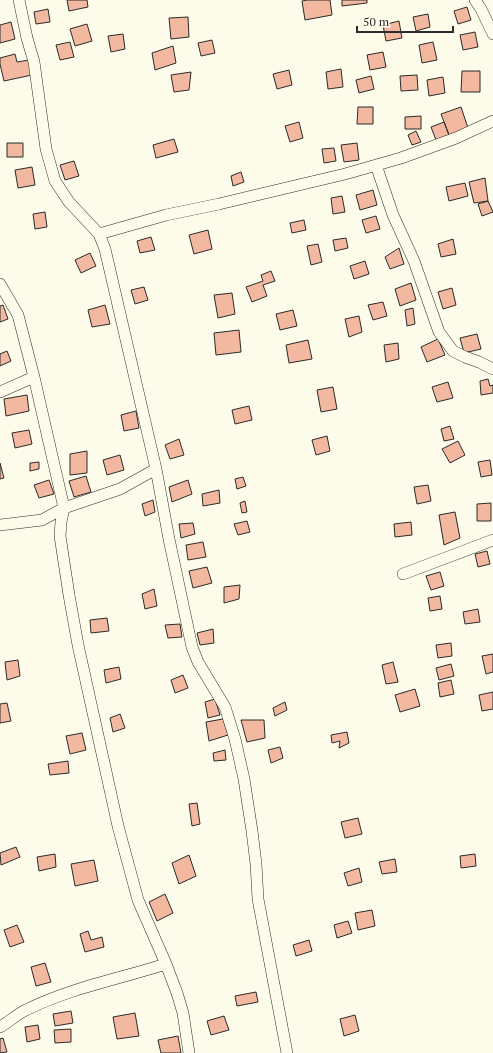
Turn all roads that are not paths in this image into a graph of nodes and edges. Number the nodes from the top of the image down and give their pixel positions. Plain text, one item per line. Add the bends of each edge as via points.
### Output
1 (19, 0) edge
2 (475, 0) edge
3 (493, 34) edge
4 (493, 121) edge
5 (376, 165) junction
6 (99, 234) junction
7 (0, 284) edge
8 (493, 369) edge
9 (34, 377) junction
10 (0, 392) edge
11 (156, 469) junction
12 (64, 508) junction
13 (0, 524) edge
14 (493, 540) edge
15 (404, 574) dead end
16 (166, 964) junction
17 (0, 1027) edge
18 (189, 1053) edge
19 (287, 1053) edge

1 - 6 street via 34,62 46,149 55,181 68,202
2 - 3 street
4 - 5 street via 456,138
5 - 6 street via 166,215
5 - 8 street via 439,332 454,351
6 - 11 street via 105,249
7 - 9 street via 18,315
9 - 10 street
9 - 12 street
11 - 12 street via 120,489
11 - 19 street via 192,647 225,707 244,779 255,848 258,900
12 - 13 street via 42,520
12 - 16 street via 60,536 69,595 118,826 138,900
14 - 15 street
16 - 17 street via 61,995 24,1010
16 - 18 street via 183,1013

